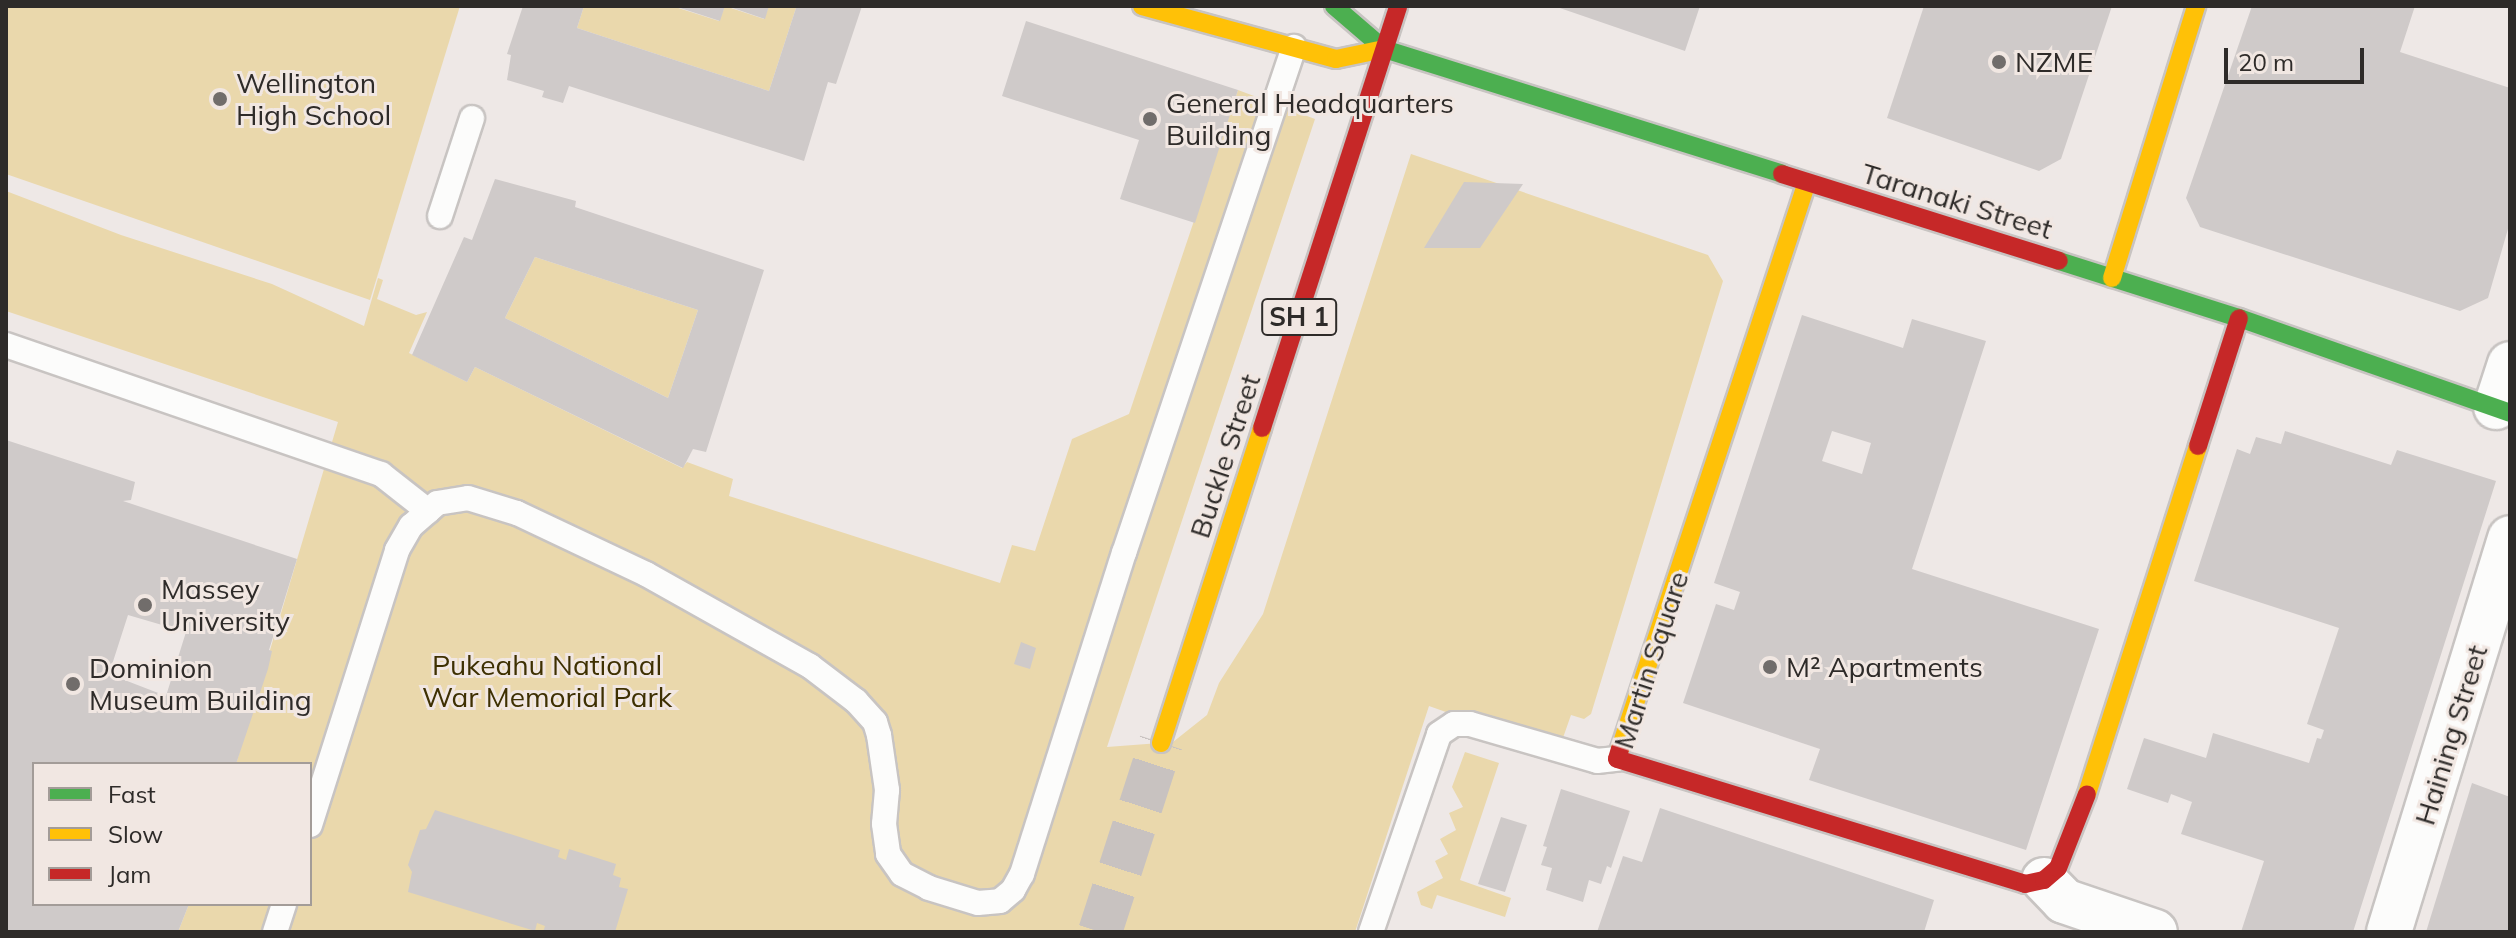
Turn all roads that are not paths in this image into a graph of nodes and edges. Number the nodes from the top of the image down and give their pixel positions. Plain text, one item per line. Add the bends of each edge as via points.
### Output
1 (1142, 6) edge
2 (1334, 6) edge
3 (1398, 6) edge
4 (2196, 6) edge
5 (1294, 47) junction
6 (1384, 49) junction
7 (472, 118) dead end
8 (1806, 185) junction
9 (440, 216) dead end
10 (2112, 278) junction
11 (2239, 318) junction
12 (6, 345) edge
13 (2510, 364) edge
14 (2503, 410) edge
15 (428, 511) junction
16 (2510, 538) edge
17 (1161, 743) tunnel mouth
18 (1617, 759) junction
19 (312, 819) edge
20 (2044, 880) junction
21 (283, 906) edge
22 (275, 932) edge
23 (1371, 932) edge
24 (2155, 932) edge
25 (2389, 932) edge

1 - 5 main road, Taranaki Street
2 - 6 main road, Taranaki Street
3 - 6 main road, SH 1
4 - 10 main road
5 - 6 main road, Taranaki Street via 1336,59
5 - 15 lane via 1022,874 1000,901 978,903 902,874 888,854 887,790 875,722 810,666 646,574 517,513 468,498 437,503
6 - 8 main road, Taranaki Street
6 - 17 main road, Buckle Street / SH 1
7 - 9 lane
8 - 10 main road, Taranaki Street
8 - 18 main road, Martin Square
10 - 11 main road, Taranaki Street
11 - 14 main road, Taranaki Street
11 - 20 main road via 2096,769 2058,868
12 - 15 lane via 381,474
13 - 14 street
15 - 19 lane via 397,550
16 - 25 street, Haining Street
18 - 20 main road, Martin Square via 2025,884
18 - 23 lane via 1597,761 1470,724 1454,724 1439,734
20 - 24 street via 2064,901
21 - 22 lane

